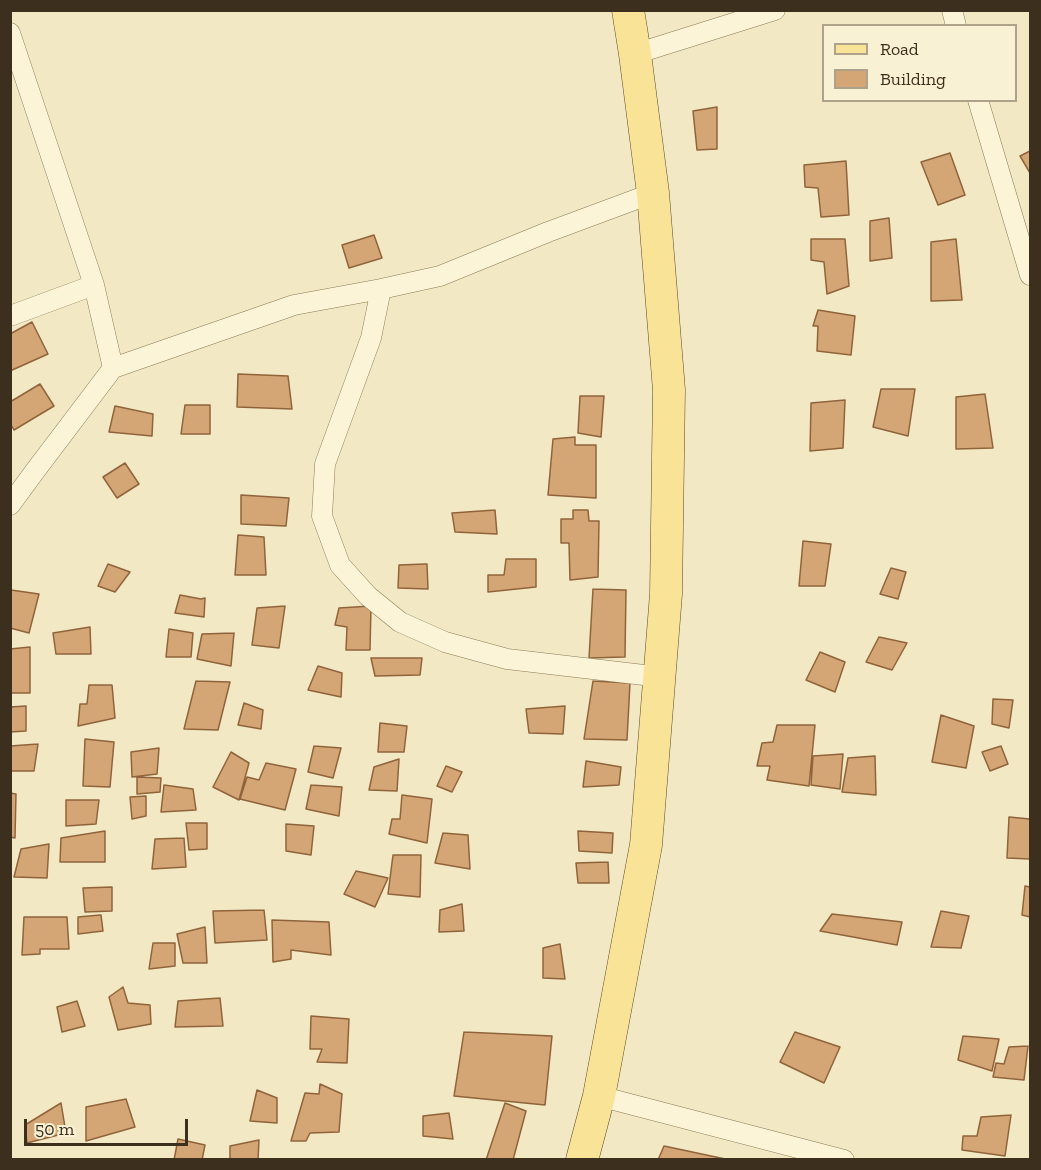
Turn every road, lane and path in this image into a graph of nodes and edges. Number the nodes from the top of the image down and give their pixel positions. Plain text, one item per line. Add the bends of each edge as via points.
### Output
1 (628, 10) edge
2 (775, 10) edge
3 (12, 44) edge
4 (635, 54) junction
5 (979, 102) edge
6 (653, 194) junction
7 (1030, 275) edge
8 (94, 285) junction
9 (381, 289) junction
10 (10, 316) edge
11 (113, 368) junction
12 (10, 505) edge
13 (661, 677) junction
14 (599, 1096) junction
15 (582, 1160) edge
16 (844, 1160) edge

1 - 4 main road
2 - 4 street
3 - 8 street
4 - 6 main road
5 - 7 street
6 - 9 street via 440,276
6 - 13 main road via 669,390
8 - 10 street
8 - 11 street
9 - 11 street via 294,305
9 - 13 street via 371,338 325,464 322,516 340,566 400,622 445,642 507,659
11 - 12 street
13 - 14 main road via 646,845
14 - 15 main road
14 - 16 street

